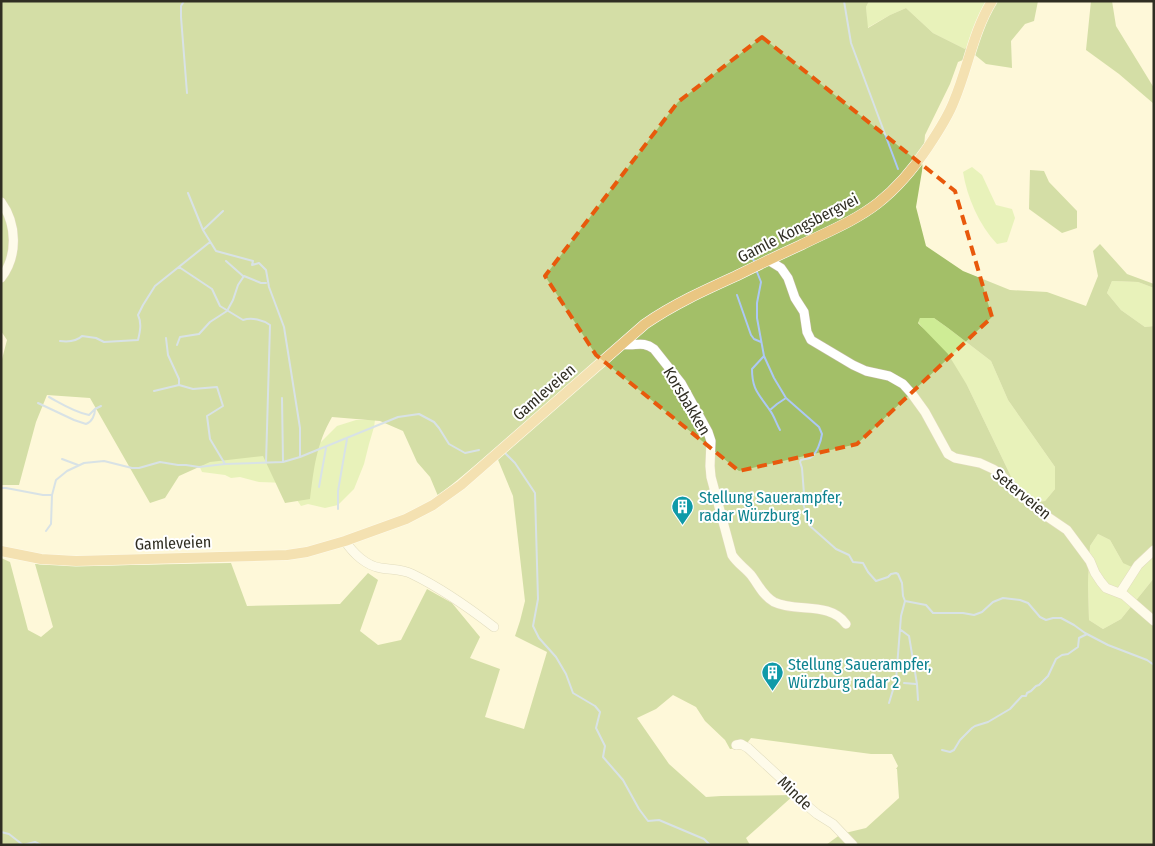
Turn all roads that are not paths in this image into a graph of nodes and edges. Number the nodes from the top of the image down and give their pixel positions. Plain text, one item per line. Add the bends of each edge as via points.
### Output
1 (992, 1) edge
2 (1, 202) edge
3 (768, 260) junction
4 (1, 278) edge
5 (622, 344) junction
6 (609, 356) joint
7 (345, 541) junction
8 (1154, 550) edge
9 (1, 551) edge
10 (1120, 593) junction
11 (1154, 621) edge
12 (846, 624) dead end
13 (494, 627) dead end
14 (736, 745) dead end
15 (853, 845) edge

1 - 3 main road, Gamle Kongsbergvei via 979,26 949,112 928,148 907,174 882,200 858,216
2 - 4 street via 9,215 14,245
3 - 5 main road, Gamle Kongsbergvei via 658,315
3 - 10 street, Seterveien via 787,275 804,312 811,340 853,366 889,376 903,384 925,412 948,454 980,463 999,473 1042,513 1067,530 1106,588
5 - 6 main road, Gamle Kongsbergvei
5 - 12 street, Korsbakken via 641,343 654,348 681,383 701,418 711,441 710,477 733,558 772,601 832,612
6 - 7 main road, Gamleveien via 433,505
7 - 9 main road, Gamleveien via 308,552 276,556 76,561 41,559
7 - 13 street via 354,553 370,564 410,573 454,598
8 - 10 street via 1138,564
10 - 11 street, Seterveien
14 - 15 street, Minde via 748,748 798,798 833,824

